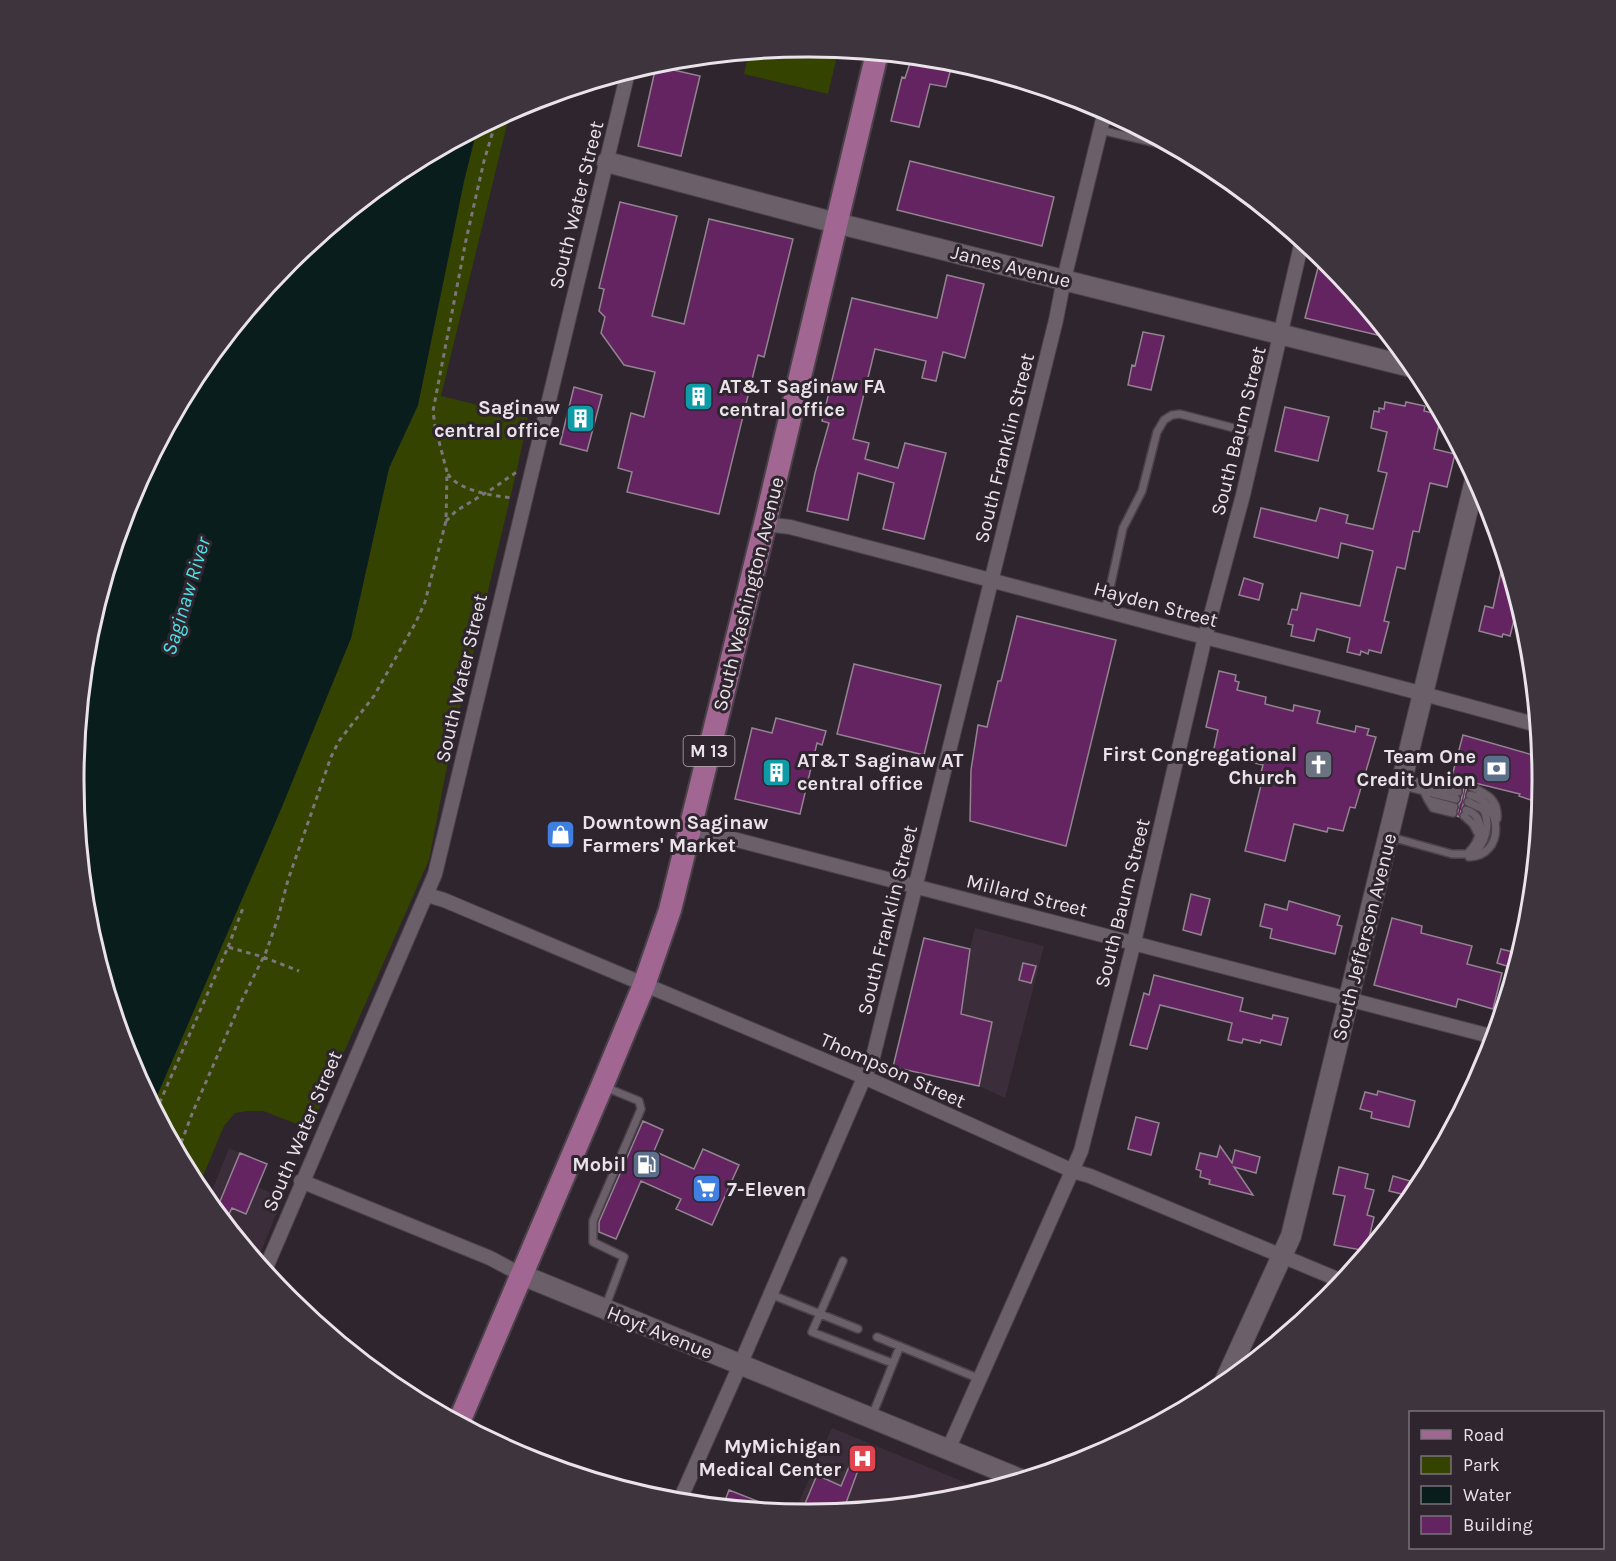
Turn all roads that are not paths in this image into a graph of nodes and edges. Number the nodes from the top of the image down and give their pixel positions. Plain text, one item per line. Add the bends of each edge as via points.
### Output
1 (875, 61) edge
2 (626, 81) edge
3 (1103, 120) edge
4 (1100, 130) junction
5 (1144, 140) edge
6 (607, 162) junction
7 (836, 222) junction
8 (1300, 251) edge
9 (1064, 279) junction
10 (1282, 334) junction
11 (1399, 364) edge
12 (1257, 434) junction
13 (1472, 494) edge
14 (765, 524) junction
15 (991, 579) junction
16 (1105, 611) junction
17 (1205, 637) junction
18 (1423, 693) junction
19 (1529, 723) edge
20 (1402, 782) junction
21 (1424, 787) junction
22 (1456, 799) junction
23 (1468, 802) junction
24 (690, 828) junction
25 (1389, 836) junction
26 (1452, 854) junction
27 (1463, 855) junction
28 (915, 886) junction
29 (427, 895) junction
30 (1134, 942) junction
31 (644, 985) junction
32 (1348, 998) junction
33 (1485, 1035) edge
34 (864, 1077) junction
35 (603, 1086) junction
36 (1073, 1171) junction
37 (302, 1181) junction
38 (1283, 1255) junction
39 (843, 1261) dead end
40 (268, 1262) edge
41 (522, 1275) junction
42 (1334, 1277) edge
43 (770, 1294) junction
44 (604, 1309) junction
45 (819, 1313) junction
46 (858, 1329) dead end
47 (877, 1337) dead end
48 (900, 1346) junction
49 (892, 1363) junction
50 (740, 1365) junction
51 (1232, 1366) edge
52 (980, 1379) junction
53 (462, 1415) edge
54 (871, 1418) junction
55 (948, 1450) junction
56 (1006, 1476) edge
57 (683, 1493) edge

1 - 7 main road, South Washington Avenue / M 13
2 - 6 street, South Water Street
3 - 4 street, South Franklin Street
4 - 5 lane
4 - 9 street, South Franklin Street
6 - 7 street, Janes Avenue
6 - 29 street, South Water Street
7 - 9 street, Janes Avenue
7 - 14 main road, South Washington Avenue / M 13
8 - 10 street, South Baum Street
9 - 10 street, Janes Avenue
9 - 15 street, South Franklin Street
10 - 11 street, Janes Avenue
10 - 12 street, South Baum Street
12 - 16 lane via 1180,414 1160,424 1142,491 1123,528
12 - 17 street, South Baum Street
13 - 18 street, South Jefferson Avenue
14 - 15 street, Hayden Street
14 - 24 main road, South Washington Avenue / M 13
15 - 16 street, Hayden Street
15 - 28 street, South Franklin Street
16 - 17 street, Hayden Street
17 - 18 street, Hayden Street
17 - 30 street, South Baum Street
18 - 19 street, Hayden Street
18 - 20 street, South Jefferson Avenue
20 - 21 lane
20 - 25 street, South Jefferson Avenue
21 - 22 lane
21 - 22 lane via 1428,800
21 - 22 lane via 1441,780
23 - 26 lane via 1480,798 1494,814 1496,827 1482,856
23 - 27 lane via 1478,817 1478,837 1472,849
23 - 27 lane via 1484,812 1486,829 1480,848
24 - 28 street, Millard Street
24 - 31 main road, South Washington Avenue / M 13 via 670,910
25 - 26 lane
25 - 32 street, South Jefferson Avenue
26 - 27 lane
28 - 30 street, Millard Street
28 - 34 street, South Franklin Street via 873,1057
29 - 31 street, Thompson Street
29 - 37 street, South Water Street
30 - 32 street, Millard Street
30 - 36 street, South Baum Street
31 - 34 street, Thompson Street
31 - 35 main road, South Washington Avenue / M 13
32 - 33 street, Millard Street
32 - 38 street, South Jefferson Avenue via 1291,1236
34 - 36 street, Thompson Street
34 - 43 street, South Franklin Street
35 - 41 main road, South Washington Avenue / M 13
35 - 44 lane via 639,1101 641,1109 593,1221 593,1242 624,1257
36 - 38 street, Thompson Street
36 - 52 street, South Baum Street
37 - 40 street, South Water Street
37 - 41 street, Hoyt Avenue via 490,1258
38 - 42 street, Thompson Street
38 - 51 street, South Jefferson Avenue
39 - 45 lane
41 - 44 street, Hoyt Avenue
41 - 53 main road, South Washington Avenue / M 13
43 - 45 lane
43 - 50 street, South Franklin Street
44 - 50 street, Hoyt Avenue
45 - 46 lane
45 - 49 lane via 812,1332
47 - 48 lane
48 - 49 lane
48 - 52 lane
49 - 54 lane
50 - 54 street, Hoyt Avenue
50 - 57 street, South Franklin Street
52 - 55 street, South Baum Street
54 - 55 street, Hoyt Avenue
55 - 56 street, Hoyt Avenue

